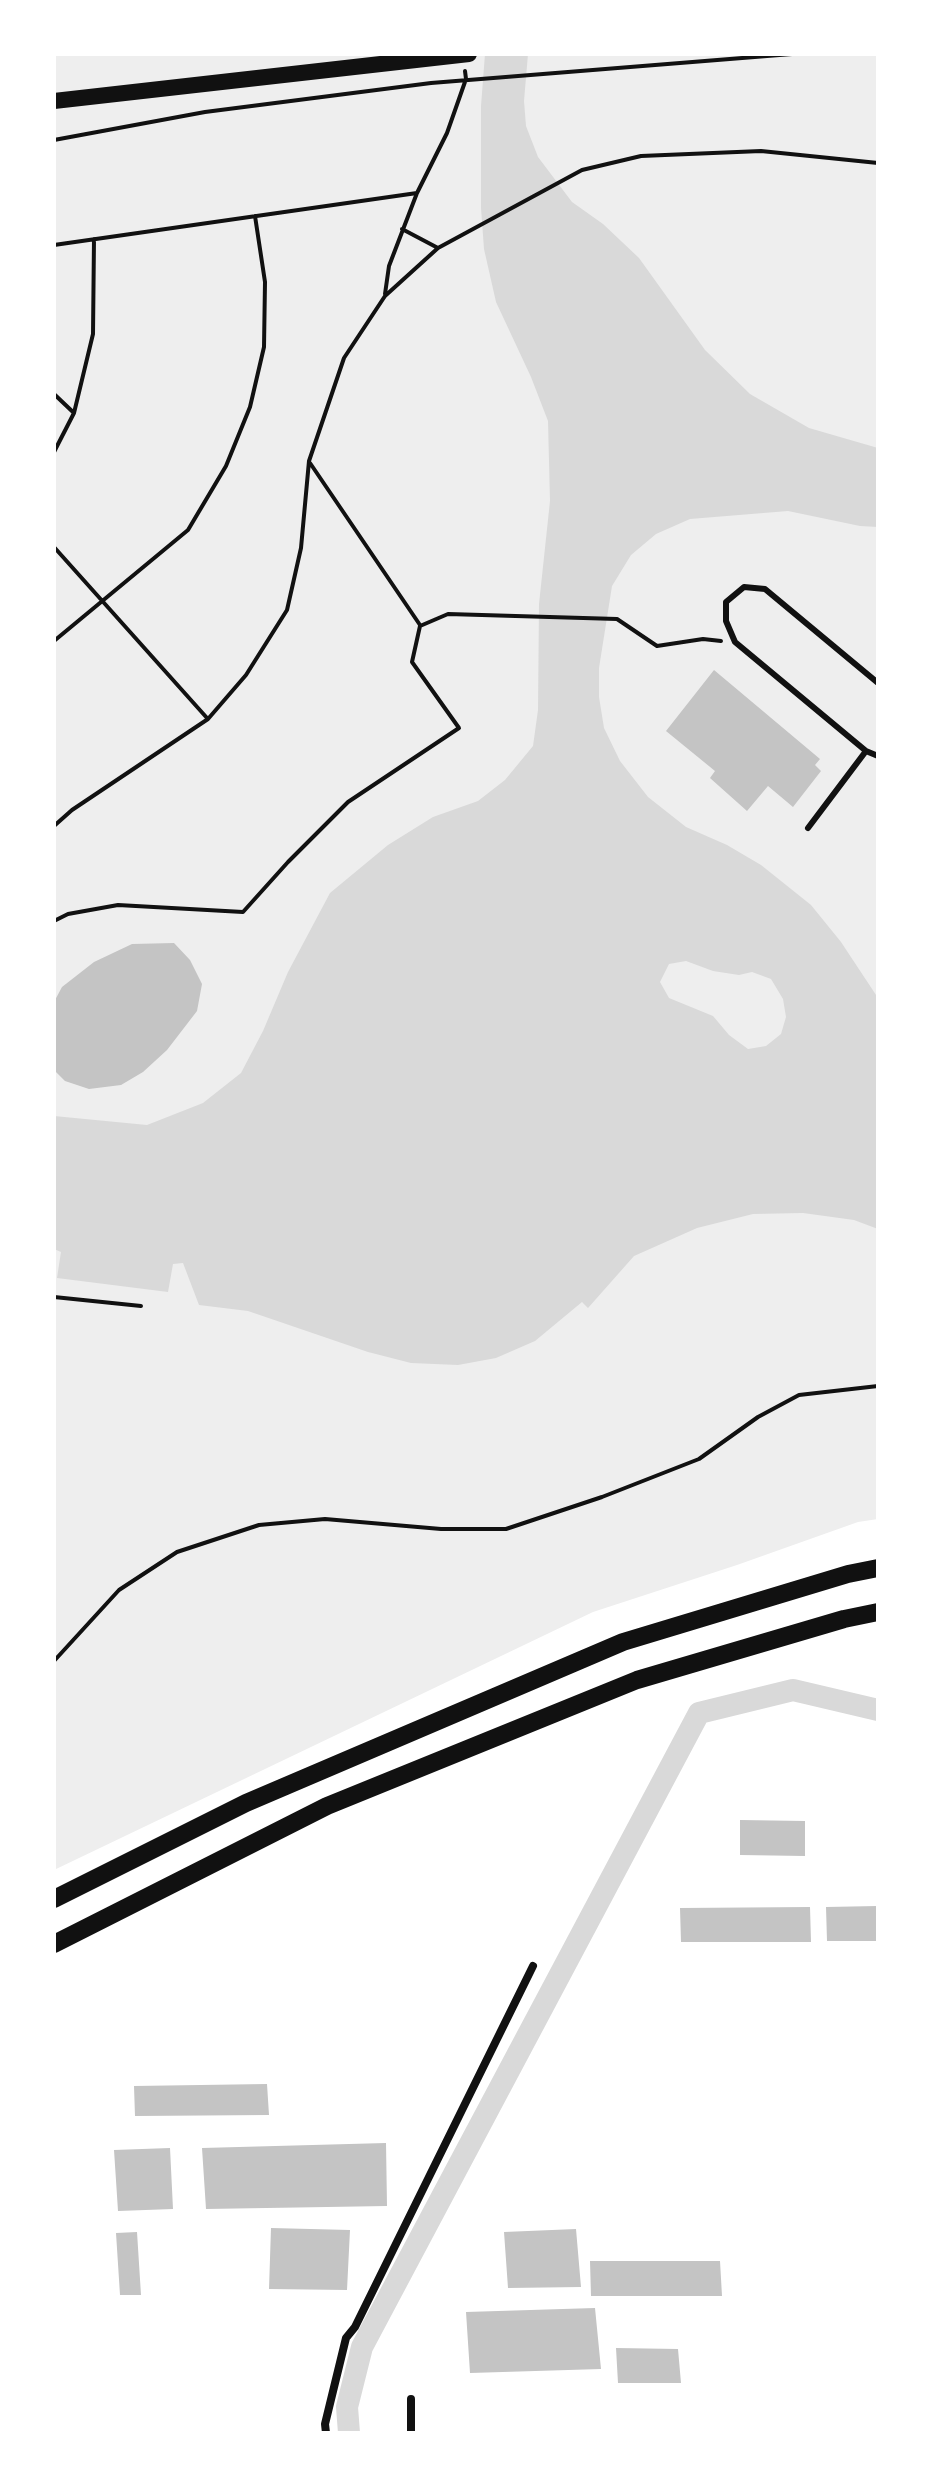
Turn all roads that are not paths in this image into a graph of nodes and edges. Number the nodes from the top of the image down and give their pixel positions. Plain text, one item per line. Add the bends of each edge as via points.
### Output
1 (467, 60) edge
2 (54, 101) edge
3 (878, 683) edge
4 (866, 751) junction
5 (878, 756) edge
6 (808, 828) dead end
7 (878, 1568) edge
8 (878, 1612) edge
9 (54, 1899) edge
10 (54, 1944) edge
11 (533, 1966) dead end
12 (411, 2399) dead end
13 (326, 2433) edge
14 (411, 2433) edge

1 - 2 main road via 432,58
3 - 4 lane via 765,589 744,587 726,602 726,621 735,642
4 - 5 lane
4 - 6 lane
7 - 9 main road via 623,1642 246,1803
8 - 10 main road via 637,1680 327,1806
11 - 13 street via 346,2338
12 - 14 street

